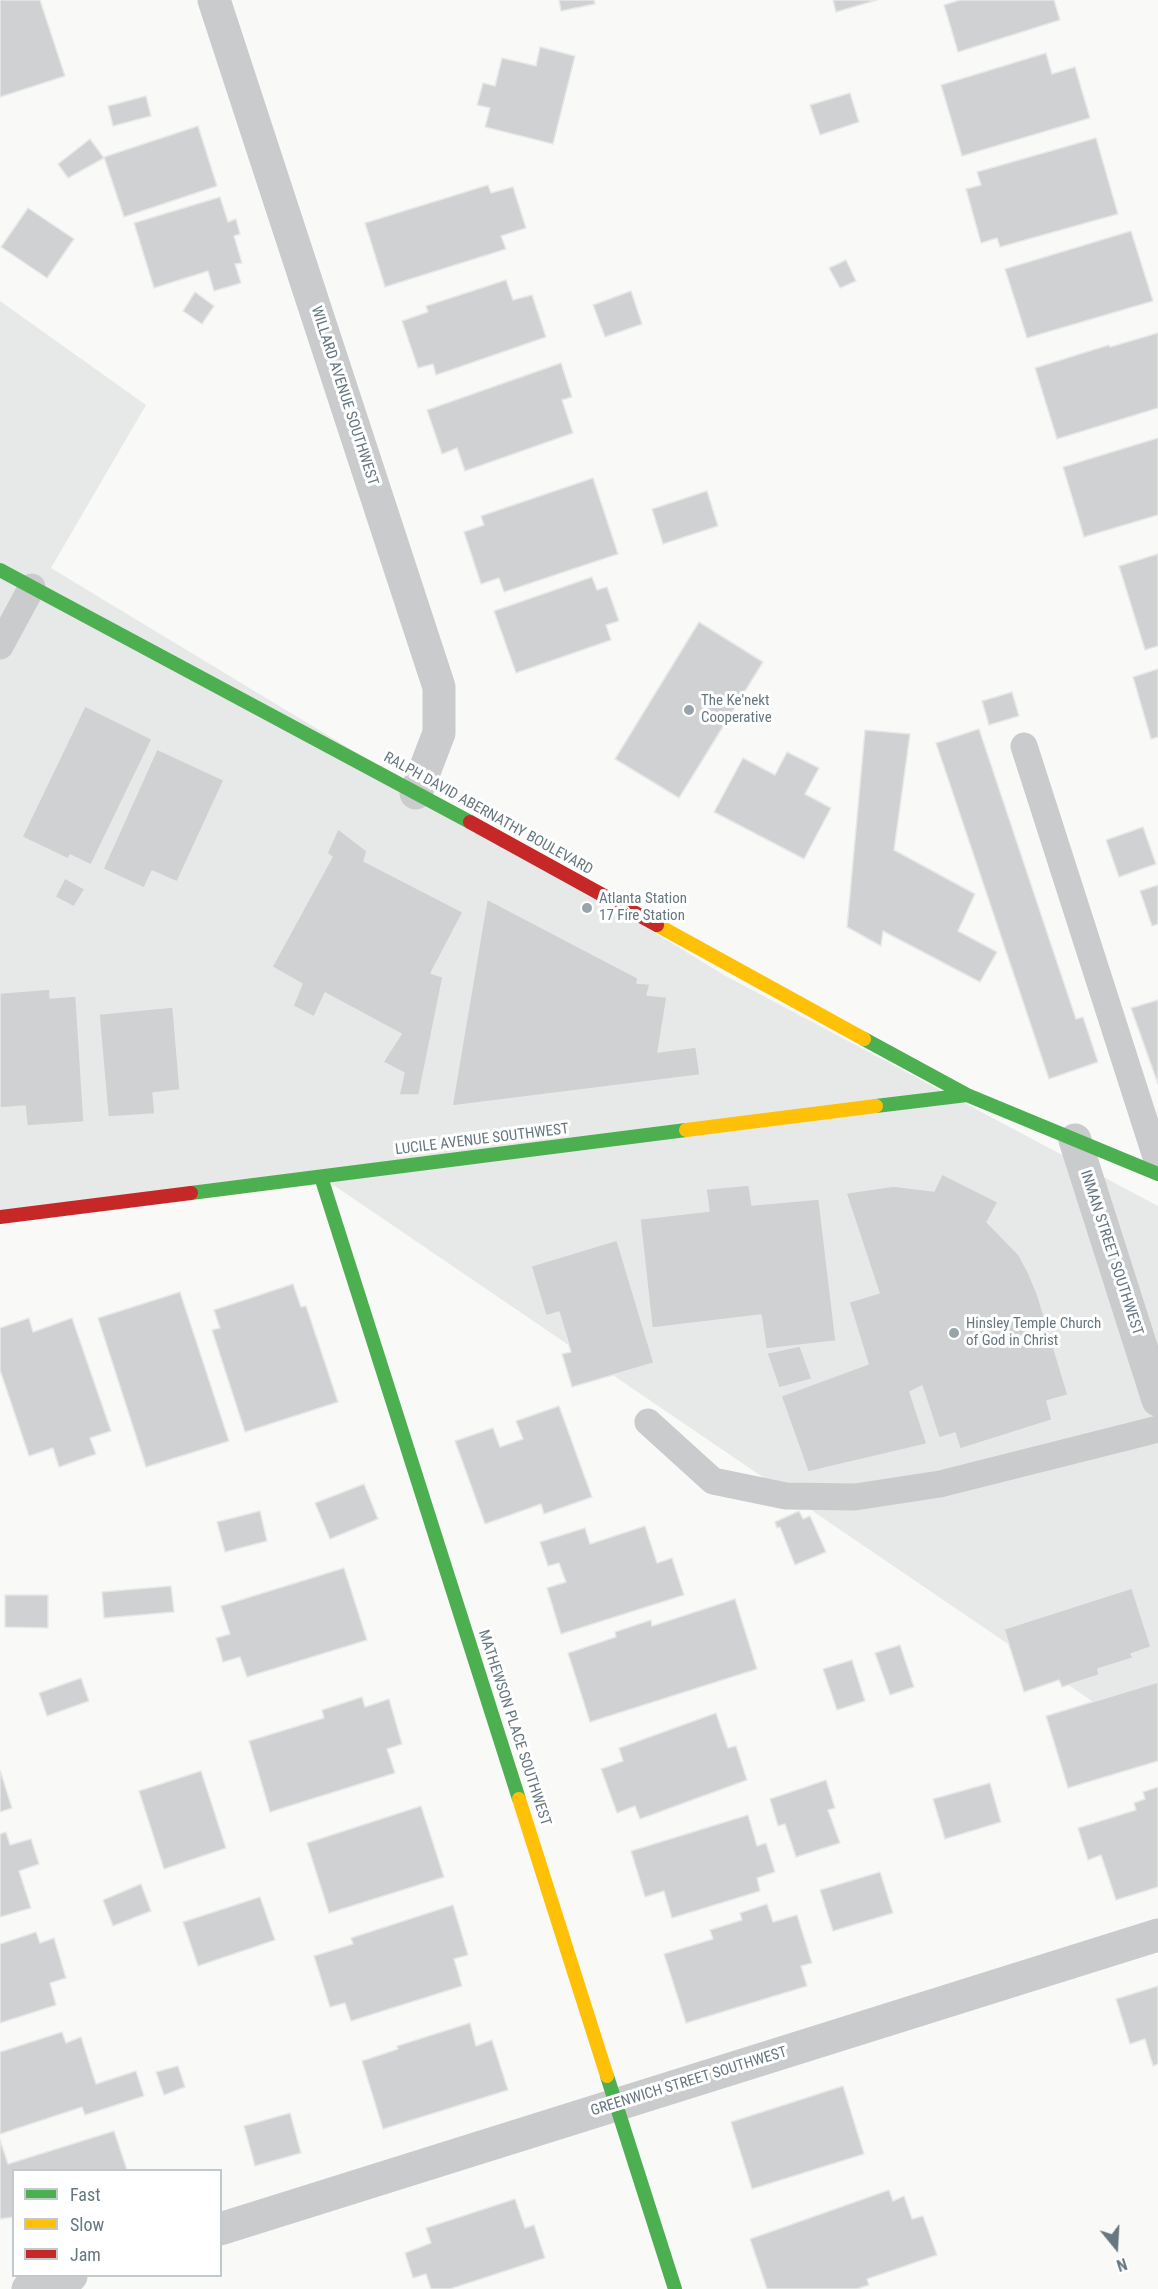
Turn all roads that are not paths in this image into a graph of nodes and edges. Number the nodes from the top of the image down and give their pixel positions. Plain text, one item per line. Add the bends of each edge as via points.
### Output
1 (214, 0) edge
2 (0, 570) edge
3 (32, 587) junction
4 (0, 646) edge
5 (1023, 746) dead end
6 (416, 793) junction
7 (968, 1095) junction
8 (1075, 1140) junction
9 (1158, 1163) edge
10 (1158, 1174) edge
11 (321, 1177) junction
12 (0, 1217) edge
13 (1158, 1400) edge
14 (648, 1422) dead end
15 (1158, 1429) edge
16 (1158, 1935) edge
17 (616, 2104) junction
18 (222, 2228) edge
19 (68, 2277) edge
20 (28, 2289) edge
21 (675, 2289) edge

1 - 6 street, WILLARD AVENUE SOUTHWEST via 439,687 439,733
2 - 3 street, RALPH DAVID ABERNATHY BOULEVARD
3 - 4 lane
3 - 6 street, RALPH DAVID ABERNATHY BOULEVARD
5 - 9 lane
6 - 7 street, RALPH DAVID ABERNATHY BOULEVARD
7 - 8 street, RALPH DAVID ABERNATHY BOULEVARD
7 - 11 street, LUCILE AVENUE SOUTHWEST
8 - 10 street, RALPH DAVID ABERNATHY BOULEVARD
8 - 13 street, INMAN STREET SOUTHWEST
11 - 12 street, LUCILE AVENUE SOUTHWEST
11 - 17 street, MATHEWSON PLACE SOUTHWEST
14 - 15 lane via 713,1480 786,1496 855,1497 940,1484
16 - 17 street, GREENWICH STREET SOUTHWEST
17 - 18 street, GREENWICH STREET SOUTHWEST
17 - 21 street, MATHEWSON PLACE SOUTHWEST
19 - 20 street

